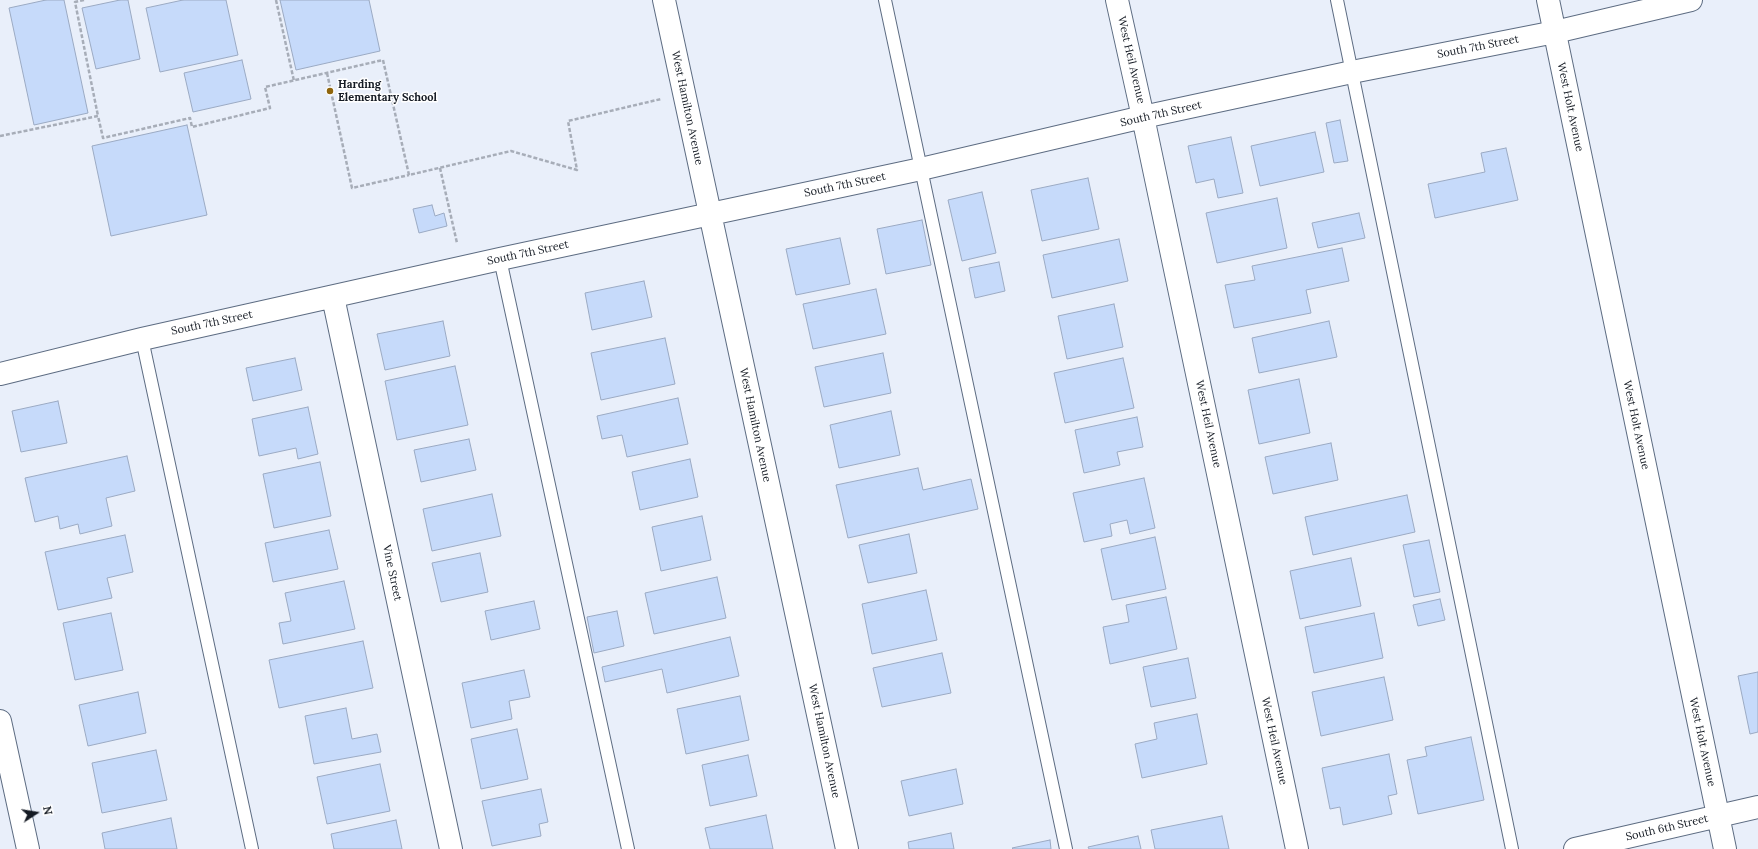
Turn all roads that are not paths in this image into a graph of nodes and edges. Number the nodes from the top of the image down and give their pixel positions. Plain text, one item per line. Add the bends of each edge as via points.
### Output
1 (664, 0) edge
2 (885, 0) edge
3 (1117, 0) edge
4 (1337, 0) edge
5 (1548, 0) edge
6 (1691, 0) edge
7 (1555, 32) junction
8 (1352, 72) junction
9 (1143, 118) junction
10 (921, 169) junction
11 (710, 214) junction
12 (500, 259) junction
13 (333, 297) junction
14 (142, 339) junction
15 (0, 374) edge
16 (0, 721) edge
17 (1758, 807) edge
18 (1717, 816) junction
19 (28, 849) edge
20 (252, 849) edge
21 (451, 849) edge
22 (628, 849) edge
23 (847, 849) edge
24 (1066, 849) edge
25 (1297, 849) edge
26 (1512, 849) edge
27 (1575, 849) edge
28 (1725, 849) edge

1 - 11 street, West Hamilton Avenue
2 - 10 lane
3 - 9 street, West Heil Avenue
4 - 8 lane
5 - 7 street, West Holt Avenue
6 - 7 street, South 7th Street
7 - 8 street, South 7th Street
7 - 18 street, West Holt Avenue
8 - 9 street, South 7th Street
8 - 26 lane
9 - 10 street, South 7th Street
9 - 25 street, West Heil Avenue
10 - 11 street, South 7th Street
10 - 24 lane
11 - 12 street, South 7th Street
11 - 23 street, West Hamilton Avenue
12 - 13 street, South 7th Street
12 - 22 lane
13 - 14 street, South 7th Street
13 - 21 street, Vine Street
14 - 15 street, South 7th Street
14 - 20 lane
16 - 19 street
17 - 18 street, South 6th Street
18 - 27 street, South 6th Street
18 - 28 street, West Holt Avenue

